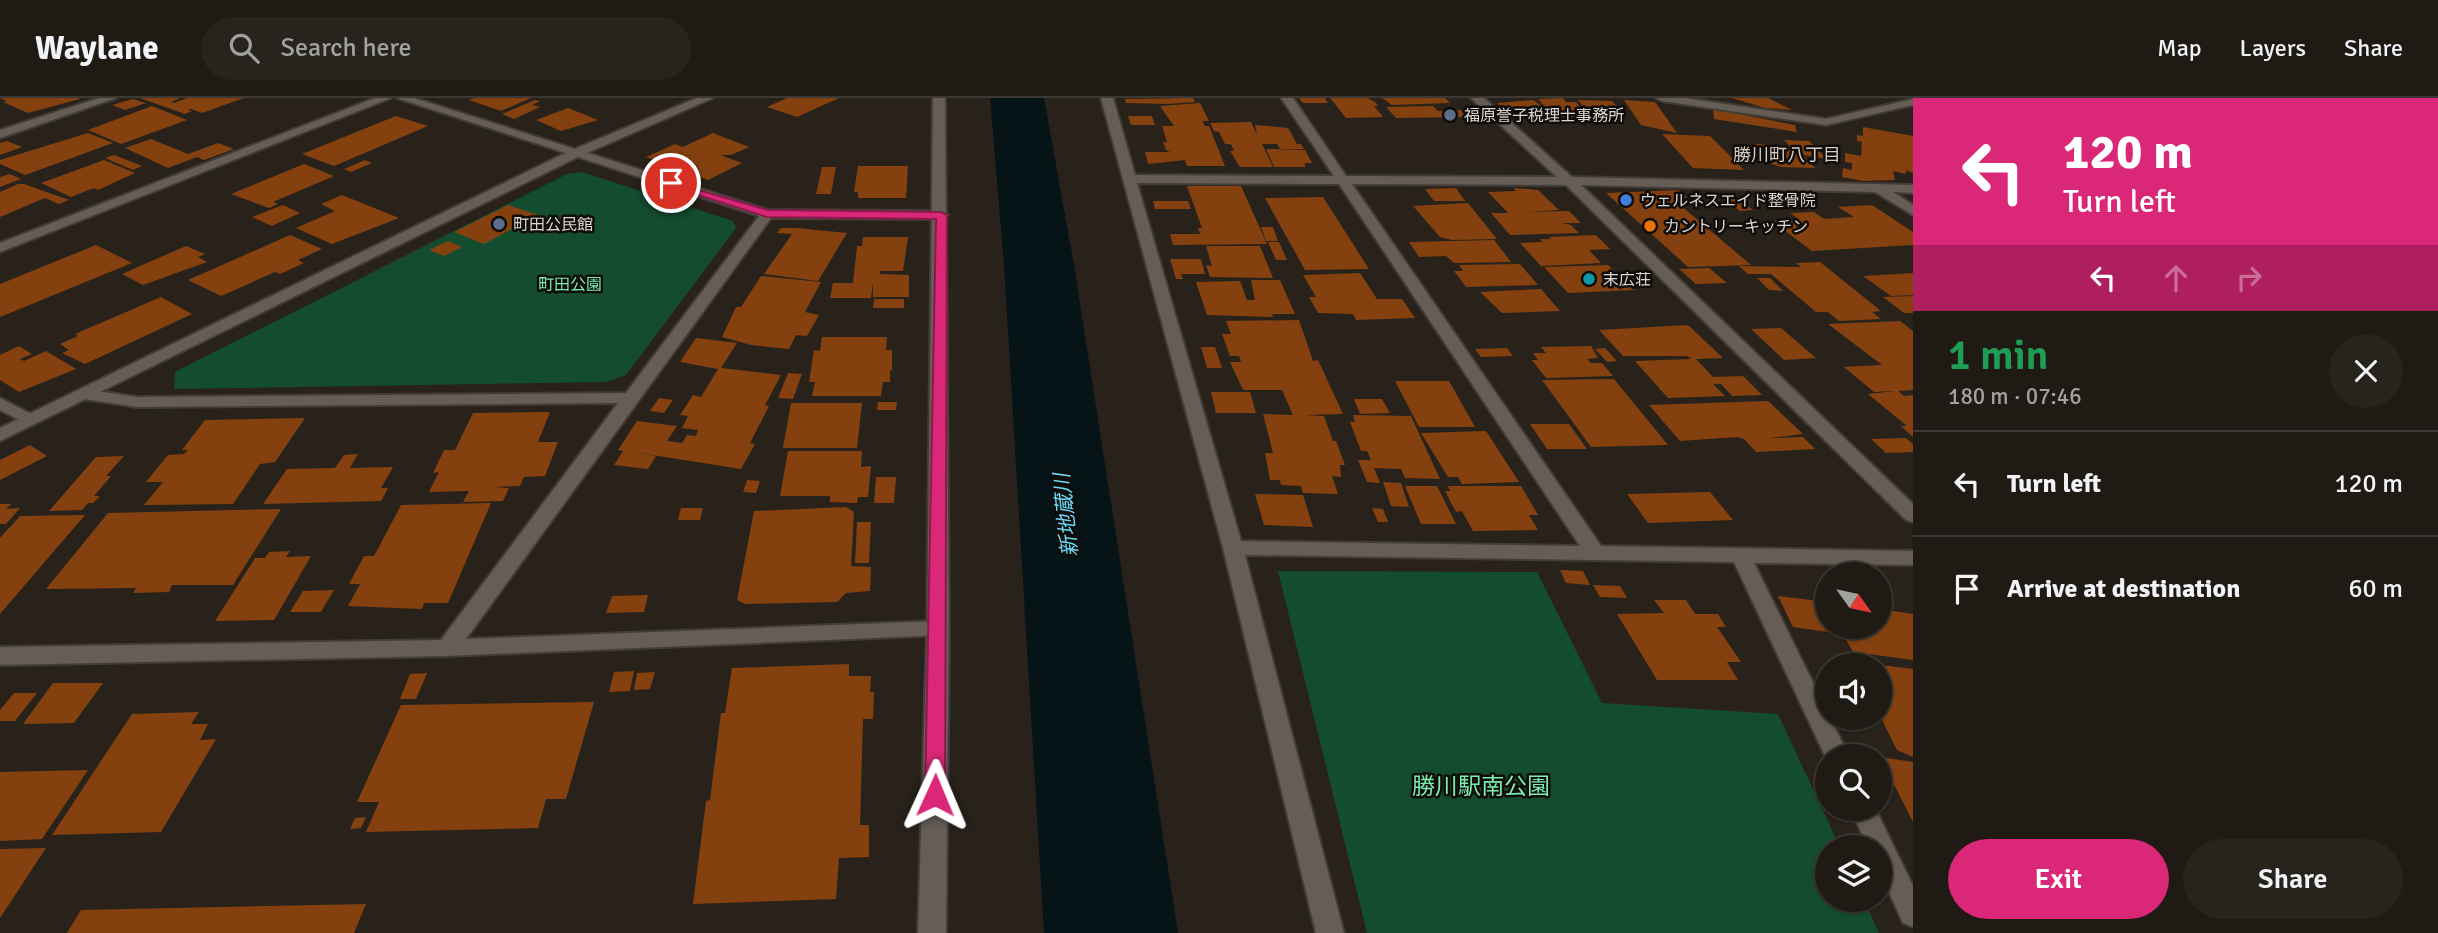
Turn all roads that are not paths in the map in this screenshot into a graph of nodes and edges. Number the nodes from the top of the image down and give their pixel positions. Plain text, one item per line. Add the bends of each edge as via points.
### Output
1 (110, 98) edge
2 (385, 98) edge
3 (403, 98) edge
4 (708, 98) edge
5 (939, 98) edge
6 (1107, 98) edge
7 (1287, 98) edge
8 (1477, 98) edge
9 (1662, 98) edge
10 (1697, 100) edge
11 (1913, 102) edge
12 (0, 134) edge
13 (576, 153) junction
14 (1343, 178) junction
15 (1132, 179) junction
16 (1569, 181) junction
17 (1879, 189) junction
18 (1913, 189) edge
19 (1913, 211) edge
20 (767, 214) junction
21 (941, 215) junction
22 (0, 248) edge
23 (84, 394) junction
24 (631, 398) junction
25 (0, 403) edge
26 (29, 420) junction
27 (0, 435) edge
28 (1913, 515) edge
29 (1233, 548) junction
30 (1596, 555) junction
31 (1741, 557) junction
32 (1913, 558) edge
33 (938, 629) junction
34 (447, 648) junction
35 (0, 656) edge
36 (1831, 744) edge
37 (1868, 821) edge
38 (1913, 914) edge
39 (932, 933) edge
40 (1330, 933) edge

1 - 12 street
2 - 22 street
3 - 13 street
4 - 13 street
5 - 21 street
6 - 15 street
7 - 14 street
8 - 16 street
9 - 10 street
10 - 11 street via 1826,122
13 - 20 street
13 - 23 street
14 - 15 street
14 - 16 street
14 - 30 street
15 - 29 street
16 - 17 street
16 - 28 street
17 - 18 street
17 - 19 street
20 - 21 street
20 - 24 street
21 - 33 street
23 - 24 street via 137,402
23 - 26 street
24 - 34 street
25 - 26 street
26 - 27 street
29 - 30 street
29 - 40 street
30 - 31 street
31 - 32 street
31 - 36 street
33 - 34 street
33 - 39 street
34 - 35 street
37 - 38 street

